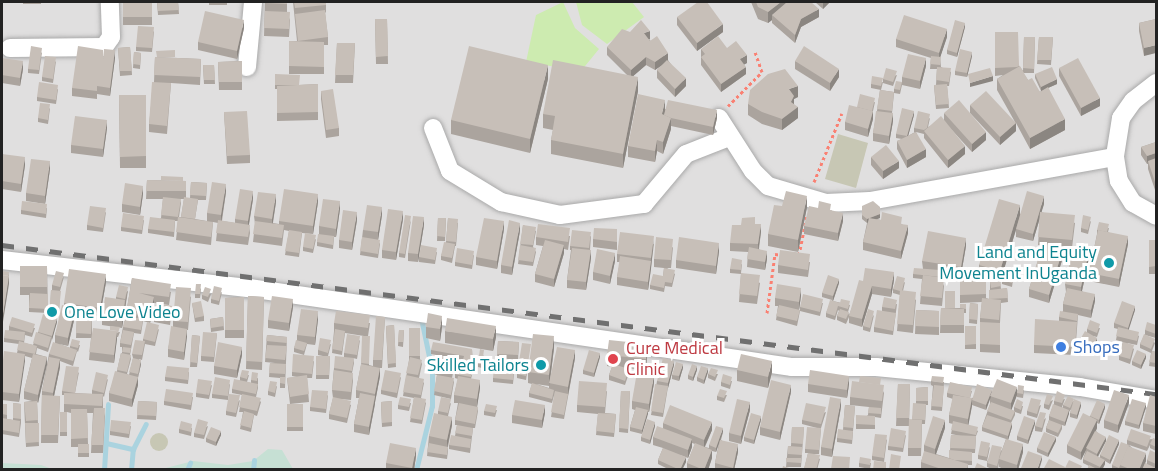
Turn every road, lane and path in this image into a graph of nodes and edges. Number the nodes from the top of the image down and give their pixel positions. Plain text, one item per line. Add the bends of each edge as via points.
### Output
1 (110, 2) edge
2 (253, 2) edge
3 (10, 48) dead end
4 (755, 52) dead end
5 (247, 67) dead end
6 (1156, 83) edge
7 (842, 113) dead end
8 (719, 118) joint
9 (433, 129) dead end
10 (729, 137) junction
11 (1115, 157) junction
12 (809, 201) junction
13 (1156, 216) edge
14 (2, 260) edge
15 (767, 313) dead end
16 (1156, 400) edge

1 - 3 street via 111,37 104,46
2 - 5 street
4 - 8 path via 762,72
6 - 11 street via 1133,101 1121,118
7 - 12 path via 818,164
8 - 10 street
9 - 10 street via 450,171 501,202 560,215 644,204 686,154
10 - 12 street via 768,186
11 - 12 street via 870,201
11 - 13 street via 1119,180 1133,203
12 - 15 path via 799,255 775,254
14 - 16 street via 249,288 792,366 876,367 1080,387

